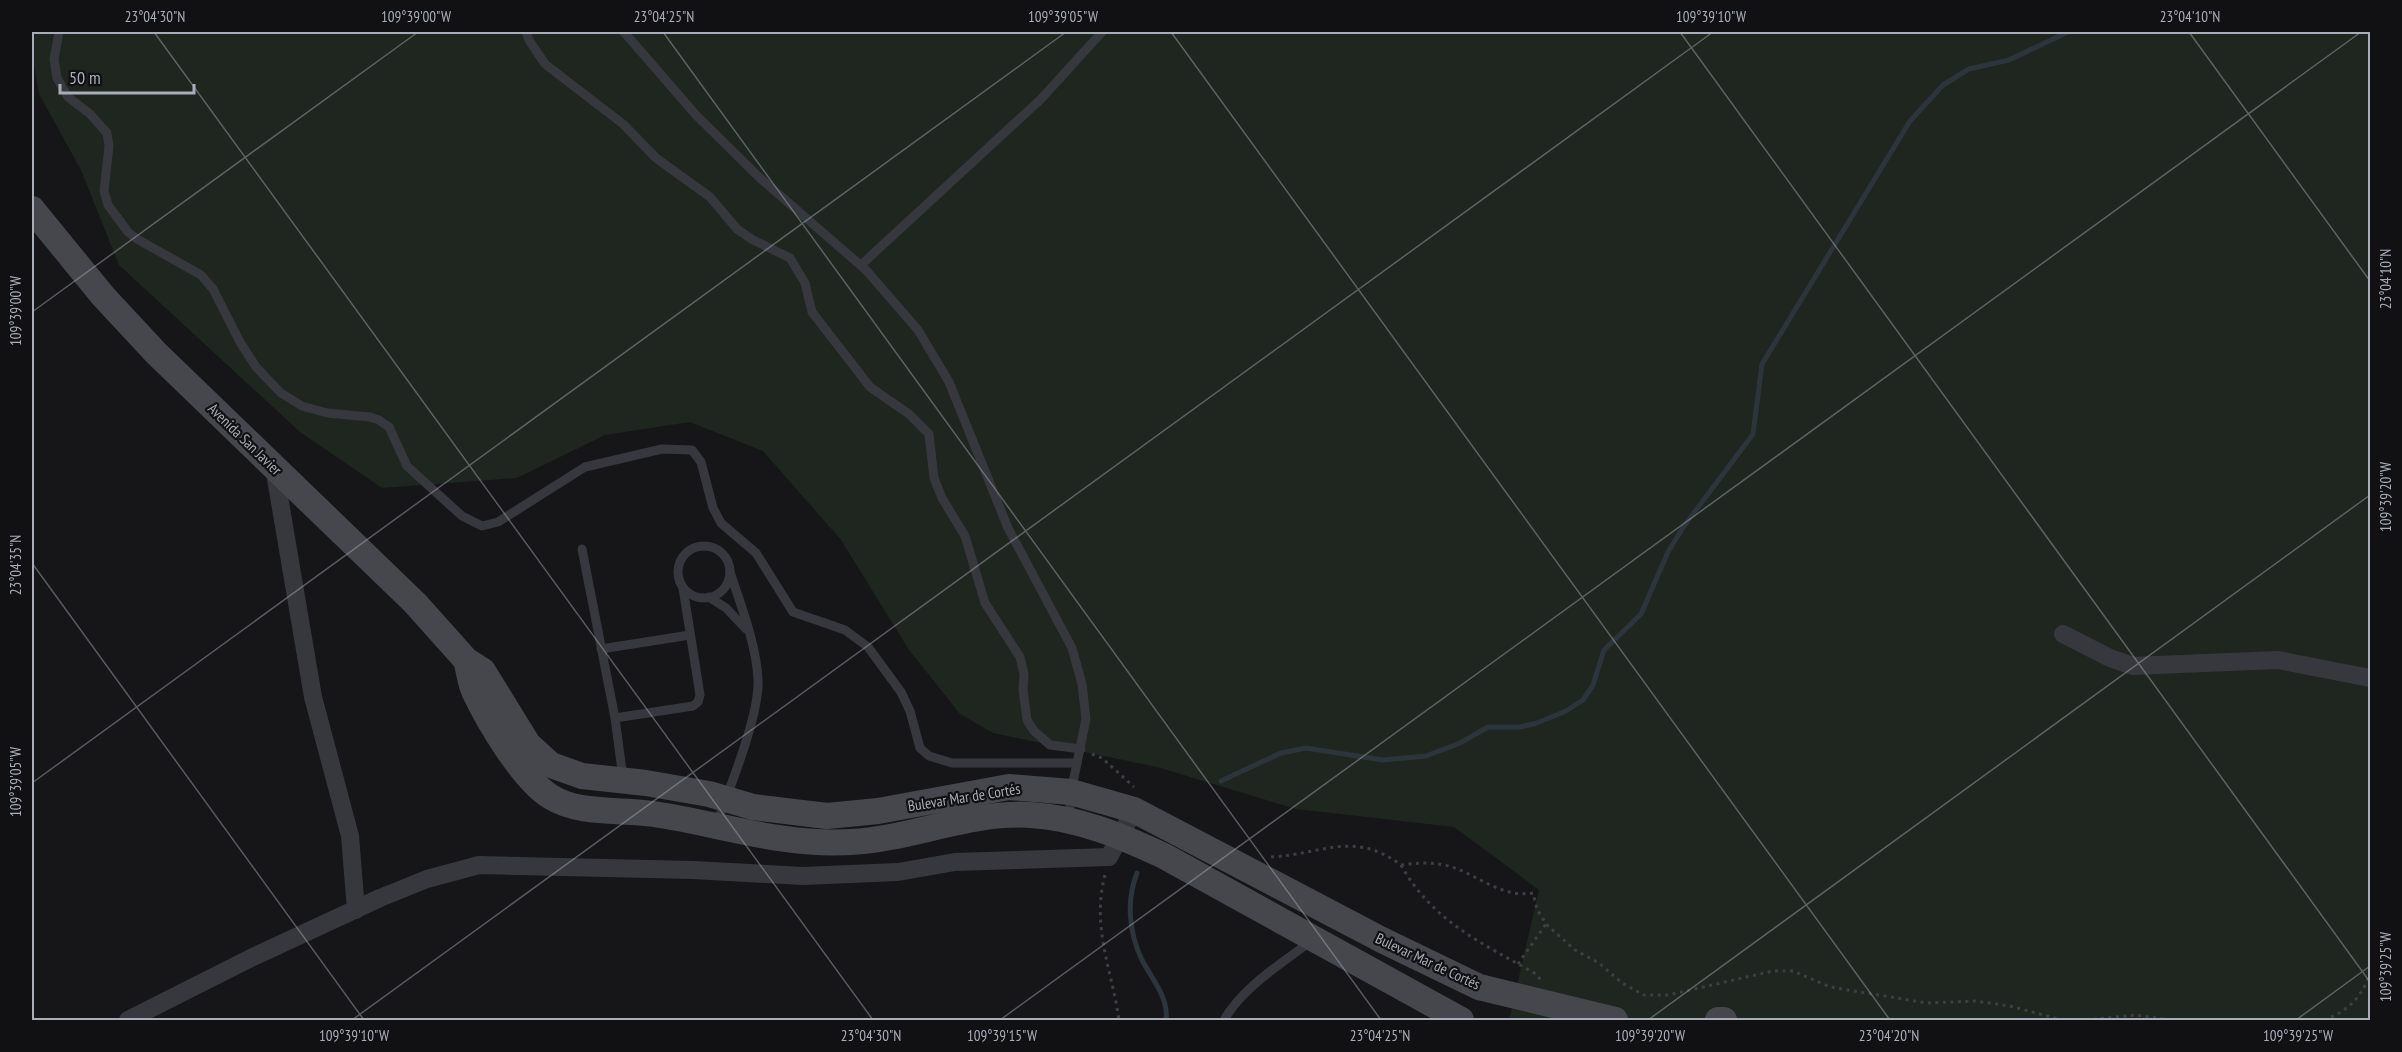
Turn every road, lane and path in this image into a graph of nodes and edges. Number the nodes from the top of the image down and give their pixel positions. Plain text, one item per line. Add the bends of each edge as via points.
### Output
1 (59, 32) edge
2 (526, 32) edge
3 (624, 32) edge
4 (1102, 32) edge
5 (32, 209) edge
6 (861, 265) junction
7 (274, 467) junction
8 (582, 549) dead end
9 (730, 572) junction
10 (683, 588) junction
11 (710, 597) junction
12 (748, 631) junction
13 (2063, 634) dead end
14 (690, 635) junction
15 (602, 649) junction
16 (466, 660) junction
17 (2367, 676) edge
18 (615, 718) junction
19 (1081, 749) junction
20 (1077, 763) junction
21 (552, 765) junction
22 (624, 781) junction
23 (535, 785) junction
24 (1071, 792) junction
25 (726, 799) junction
26 (1134, 810) junction
27 (1069, 819) junction
28 (715, 828) junction
29 (1115, 846) junction
30 (1263, 857) dead end
31 (1401, 865) junction
32 (356, 910) junction
33 (1335, 916) junction
34 (1546, 924) junction
35 (1313, 939) junction
36 (1518, 964) junction
37 (2370, 974) edge
38 (1548, 1006) junction
39 (128, 1020) edge
40 (1119, 1020) edge
41 (1224, 1020) edge
42 (1461, 1020) edge
43 (1615, 1020) edge
44 (1718, 1020) edge
45 (1724, 1020) edge
46 (2062, 1020) edge
47 (2086, 1020) edge
48 (2169, 1020) edge
49 (2324, 1020) edge

1 - 20 lane via 54,59 60,86 107,133 104,191 108,205 137,239 201,275 213,289 256,367 281,393 310,409 379,420 389,427 407,466 462,516 482,526 498,522 585,467 662,449 692,450 701,462 721,523 756,553 794,612 845,630 868,647 901,692 920,748 929,756 952,763
2 - 19 lane via 545,64 623,124 656,158 710,197 737,229 790,258 805,283 812,312 870,387 909,414 929,434 934,478 942,498 965,536 985,603 1020,657 1027,720 1050,745
3 - 6 lane via 696,115 761,179
4 - 6 lane via 1041,99
5 - 7 street, Avenida San Javier via 118,313
6 - 19 lane via 918,330 949,382 1008,528 1072,648 1086,719
7 - 16 street, Avenida San Javier via 415,603
7 - 32 street via 313,697 350,836
8 - 15 lane
9 - 10 lane via 719,551 695,547 679,564
9 - 11 lane via 725,587
9 - 12 lane
10 - 11 lane via 696,597
10 - 14 lane
11 - 12 lane
12 - 25 lane via 759,681 756,704
13 - 17 street via 2133,666 2278,660
14 - 15 lane
14 - 18 lane via 698,702
15 - 18 lane
16 - 21 street, Bulevar Mar de Cortés via 483,671 522,735
16 - 23 street via 479,700
18 - 22 lane
19 - 20 lane
20 - 24 lane
21 - 22 street, Bulevar Mar de Cortés via 573,774
21 - 23 street
22 - 25 street, Bulevar Mar de Cortés
23 - 28 street via 549,796 572,805 652,813
24 - 25 street, Bulevar Mar de Cortés via 1009,787 878,811 827,816 772,810
24 - 26 street, Bulevar Mar de Cortés
24 - 27 lane
25 - 28 lane
26 - 29 street
26 - 33 street, Bulevar Mar de Cortés
27 - 28 street via 990,817 852,842 806,842
27 - 29 street
29 - 32 street via 956,862 898,872 804,876 479,866 427,879
29 - 35 street via 1164,856
29 - 40 path via 1098,899
30 - 31 path via 1353,845 1376,849
31 - 34 path via 1446,865 1518,896 1533,893
31 - 36 path via 1432,909 1453,926
32 - 39 street
33 - 35 street
33 - 38 street, Bulevar Mar de Cortés via 1479,987
34 - 36 path
34 - 46 path via 1575,950 1644,995 1668,995 1773,971 1793,971 1830,987 1927,1003 1975,1001
35 - 41 lane via 1259,982
35 - 42 street
36 - 38 path via 1547,986
37 - 49 path via 2359,998 2340,1014
38 - 43 street, Bulevar Mar de Cortés
44 - 45 street
47 - 48 path via 2136,1015

